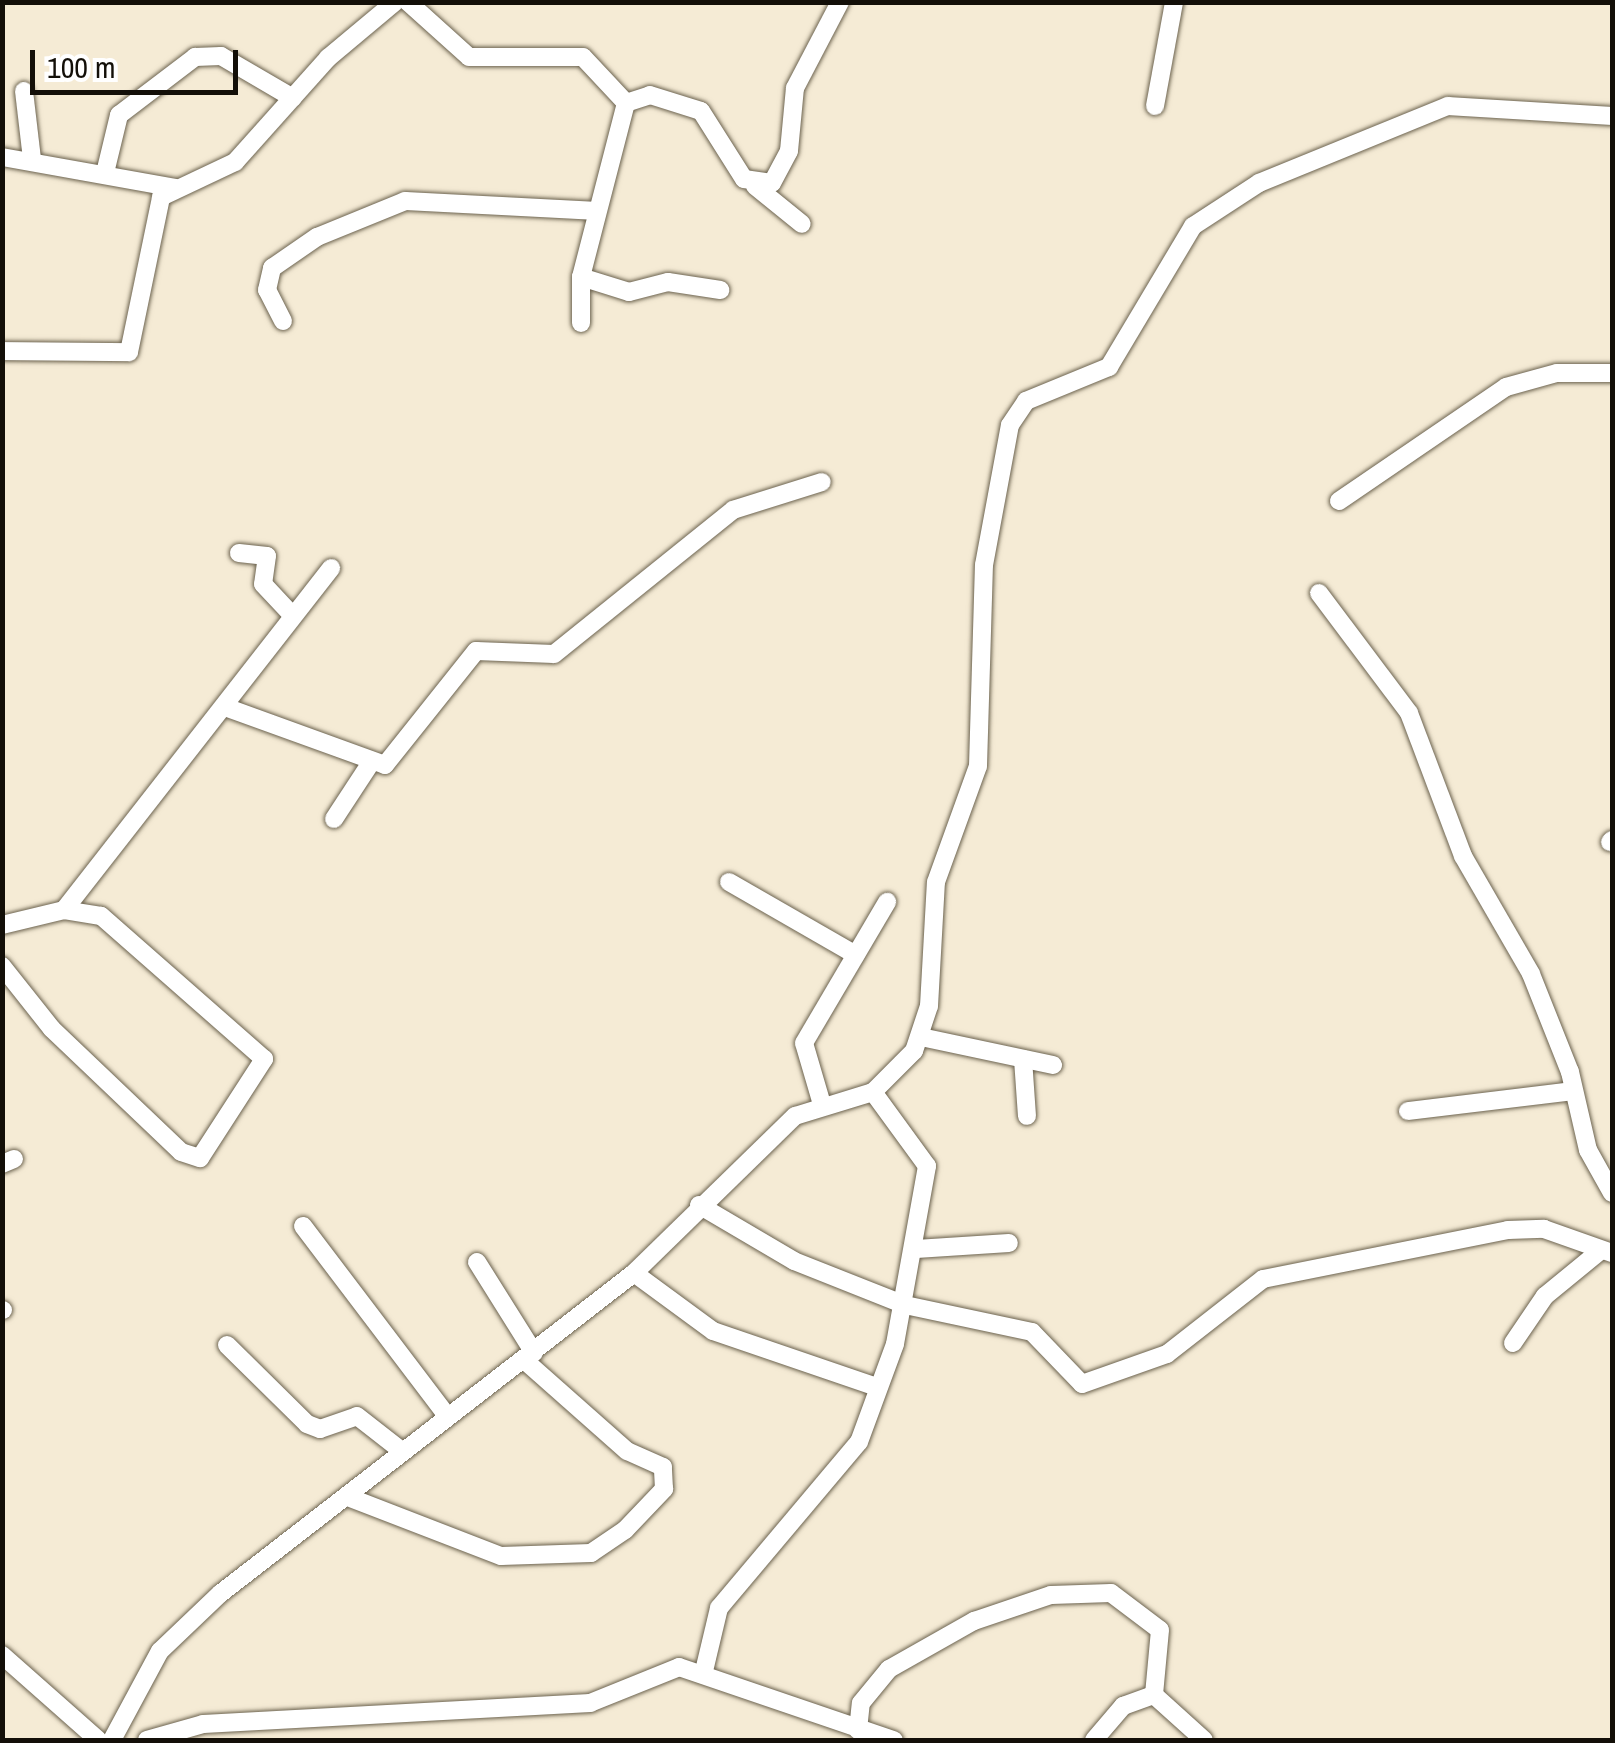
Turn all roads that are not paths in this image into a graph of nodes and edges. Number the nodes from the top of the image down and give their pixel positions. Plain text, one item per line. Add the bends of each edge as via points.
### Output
1 (395, 2) edge
2 (408, 2) edge
3 (840, 2) edge
4 (1174, 2) edge
5 (24, 91) dead end
6 (293, 98) junction
7 (626, 103) junction
8 (1154, 106) dead end
9 (1612, 116) edge
10 (2, 158) edge
11 (32, 159) junction
12 (105, 173) junction
13 (755, 186) junction
14 (176, 188) junction
15 (594, 211) junction
16 (802, 224) dead end
17 (580, 276) junction
18 (720, 290) dead end
19 (282, 321) dead end
20 (580, 322) dead end
21 (2, 351) edge
22 (1612, 373) edge
23 (822, 482) dead end
24 (1339, 501) dead end
25 (239, 553) dead end
26 (331, 568) dead end
27 (1319, 593) dead end
28 (292, 615) junction
29 (225, 707) junction
30 (372, 761) junction
31 (334, 819) dead end
32 (729, 882) dead end
33 (887, 902) dead end
34 (64, 910) junction
35 (2, 925) edge
36 (856, 956) junction
37 (2, 966) edge
38 (921, 1037) junction
39 (1023, 1059) junction
40 (1053, 1065) dead end
41 (1573, 1091) junction
42 (873, 1092) junction
43 (821, 1101) junction
44 (1408, 1110) dead end
45 (1027, 1116) dead end
46 (1612, 1194) edge
47 (699, 1205) junction
48 (303, 1226) dead end
49 (1009, 1243) dead end
50 (916, 1249) junction
51 (1606, 1252) edge
52 (477, 1262) dead end
53 (634, 1273) junction
54 (905, 1305) junction
55 (1514, 1344) dead end
56 (227, 1346) dead end
57 (529, 1357) junction
58 (874, 1386) dead end
59 (445, 1414) junction
60 (398, 1448) junction
61 (348, 1496) junction
62 (2, 1656) edge
63 (704, 1670) junction
64 (1154, 1695) junction
65 (858, 1730) junction
66 (338, 1732) edge
67 (201, 1733) edge
68 (98, 1740) edge
69 (112, 1740) edge
70 (147, 1740) edge
71 (894, 1740) edge
72 (1094, 1740) edge
73 (1204, 1740) edge

1 - 6 street
2 - 7 street via 469,57 584,57
3 - 13 street via 795,88 782,174
4 - 8 street
5 - 11 street
6 - 12 street via 221,56 195,57 119,115
6 - 14 street via 235,162
7 - 13 street via 650,95 702,110
7 - 15 street via 624,134
9 - 38 street via 1448,106 1259,183 1193,226 1109,366 1018,412 980,602 982,740 932,897
10 - 11 street
11 - 12 street
12 - 14 street
13 - 16 street
14 - 21 street via 154,208 129,352
15 - 17 street
15 - 19 street via 405,200 318,237 272,268 268,290
17 - 18 street via 629,292 668,282
17 - 20 street
22 - 24 street via 1557,373 1506,387
23 - 30 street via 733,510 554,654 476,652 397,759
25 - 28 street via 267,556 263,584
26 - 28 street
27 - 41 street via 1409,713 1430,783 1531,974
28 - 29 street
29 - 30 street
29 - 34 street
30 - 31 street
32 - 36 street
33 - 36 street
34 - 35 street
34 - 37 street via 101,916 264,1059 200,1158 180,1152 52,1029
36 - 43 street via 804,1043
38 - 39 street
38 - 42 street
39 - 40 street
39 - 45 street
41 - 44 street
41 - 46 street via 1588,1150
42 - 43 street
42 - 50 street via 928,1166
43 - 47 street
47 - 53 street
47 - 54 street via 794,1261
48 - 59 street
49 - 50 street
50 - 54 street
51 - 54 street via 1544,1228 1508,1230 1263,1279 1167,1354 1082,1384 1032,1332
51 - 55 street via 1545,1296
52 - 57 street
53 - 57 street
53 - 58 street via 713,1331
54 - 63 street via 859,1442 719,1608
56 - 60 street via 307,1424 320,1429 358,1416
57 - 59 street
57 - 61 street via 617,1443 663,1468 664,1489 625,1530 591,1553 501,1556 389,1520
59 - 60 street
60 - 61 street
61 - 69 street via 160,1652
62 - 68 street
63 - 65 street
63 - 66 street via 665,1668 590,1703
64 - 65 street via 1160,1630 1111,1593 1051,1595 974,1622 889,1669 861,1703
64 - 72 street via 1123,1706
64 - 73 street
65 - 71 street
66 - 67 street
67 - 70 street

